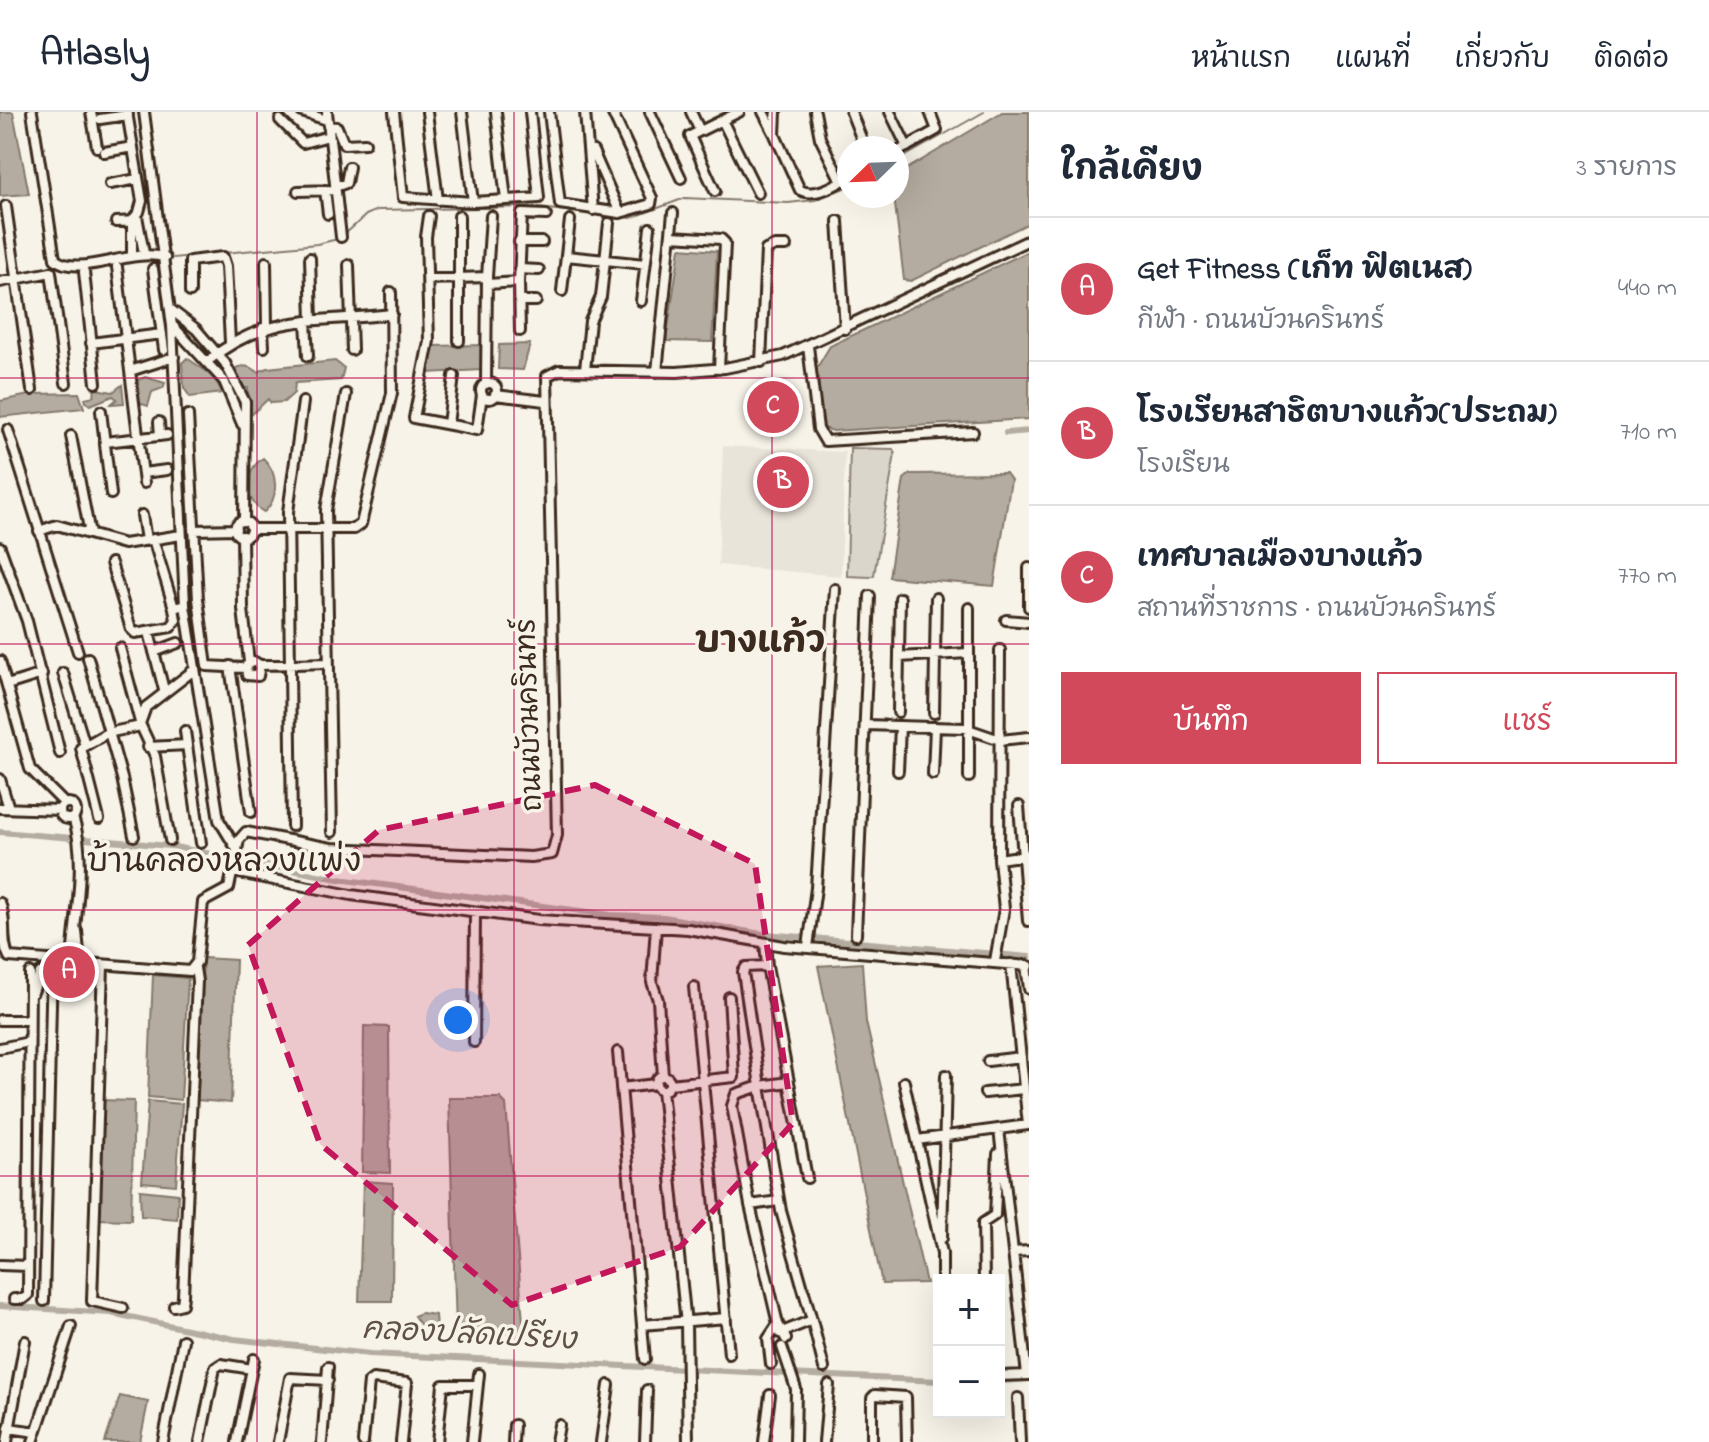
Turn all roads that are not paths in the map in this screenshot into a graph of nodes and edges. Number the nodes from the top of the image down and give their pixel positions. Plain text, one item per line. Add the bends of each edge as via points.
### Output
1 (32, 112) edge
2 (91, 112) edge
3 (144, 112) edge
4 (302, 112) edge
5 (338, 112) edge
6 (394, 112) edge
7 (427, 112) edge
8 (462, 112) edge
9 (496, 112) edge
10 (530, 112) edge
11 (549, 112) edge
12 (585, 112) edge
13 (613, 112) edge
14 (650, 112) edge
15 (691, 112) edge
16 (763, 112) edge
17 (776, 112) edge
18 (815, 112) edge
19 (851, 112) edge
20 (890, 112) edge
21 (930, 112) edge
22 (128, 113) edge
23 (733, 113) edge
24 (100, 119) dead end
25 (280, 120) dead end
26 (722, 120) junction
27 (328, 122) edge
28 (700, 131) junction
29 (775, 135) junction
30 (860, 136) edge
31 (902, 136) edge
32 (365, 143) dead end
33 (590, 143) junction
34 (909, 146) edge
35 (133, 147) junction
36 (349, 167) dead end
37 (837, 167) edge
38 (681, 178) dead end
39 (138, 179) junction
40 (837, 183) edge
41 (110, 184) dead end
42 (332, 189) junction
43 (298, 191) dead end
44 (715, 191) dead end
45 (758, 193) dead end
46 (438, 200) junction
47 (506, 200) junction
48 (473, 202) junction
49 (42, 204) dead end
50 (6, 206) dead end
51 (593, 210) junction
52 (620, 213) junction
53 (673, 213) dead end
54 (328, 214) dead end
55 (546, 215) dead end
56 (429, 216) dead end
57 (459, 216) dead end
58 (491, 216) dead end
59 (137, 220) junction
60 (570, 220) dead end
61 (838, 221) dead end
62 (116, 222) dead end
63 (609, 223) dead end
64 (650, 228) dead end
65 (671, 236) junction
66 (341, 237) dead end
67 (1029, 240) edge
68 (519, 242) junction
69 (542, 242) dead end
70 (786, 246) dead end
71 (144, 253) junction
72 (132, 255) junction
73 (566, 256) junction
74 (165, 258) junction
75 (310, 258) dead end
76 (606, 260) junction
77 (266, 262) dead end
78 (645, 264) junction
79 (349, 265) dead end
80 (117, 267) dead end
81 (153, 269) dead end
82 (519, 269) junction
83 (539, 270) dead end
84 (51, 272) junction
85 (84, 272) dead end
86 (457, 278) junction
87 (15, 279) junction
88 (428, 279) junction
89 (487, 280) junction
90 (0, 282) edge
91 (519, 282) junction
92 (562, 291) dead end
93 (190, 292) dead end
94 (391, 292) dead end
95 (521, 301) junction
96 (536, 301) dead end
97 (641, 301) dead end
98 (170, 309) junction
99 (392, 314) junction
100 (351, 319) junction
101 (309, 320) junction
102 (172, 326) junction
103 (265, 327) junction
104 (845, 329) junction
105 (520, 331) dead end
106 (162, 334) junction
107 (126, 338) junction
108 (459, 341) dead end
109 (230, 342) junction
110 (91, 343) junction
111 (808, 346) junction
112 (264, 347) dead end
113 (164, 350) dead end
114 (352, 350) dead end
115 (217, 354) junction
116 (308, 356) dead end
117 (174, 357) junction
118 (208, 361) junction
119 (761, 362) junction
120 (719, 369) junction
121 (585, 370) junction
122 (130, 371) junction
123 (657, 372) junction
124 (454, 376) dead end
125 (66, 383) dead end
126 (96, 383) dead end
127 (486, 384) junction
128 (32, 390) dead end
129 (346, 394) dead end
130 (482, 395) junction
131 (495, 395) junction
132 (545, 401) junction
133 (303, 402) dead end
134 (101, 411) dead end
135 (188, 415) dead end
136 (159, 422) dead end
137 (448, 424) junction
138 (242, 425) junction
139 (8, 430) dead end
140 (973, 432) dead end
141 (71, 436) dead end
142 (138, 438) junction
143 (105, 442) junction
144 (167, 470) dead end
145 (143, 473) junction
146 (144, 483) dead end
147 (111, 494) dead end
148 (142, 515) dead end
149 (244, 521) junction
150 (251, 529) junction
151 (193, 530) junction
152 (327, 530) junction
153 (39, 531) junction
154 (289, 531) junction
155 (239, 533) junction
156 (90, 534) junction
157 (181, 535) junction
158 (149, 540) junction
159 (0, 547) edge
160 (111, 563) dead end
161 (1029, 568) edge
162 (835, 589) dead end
163 (870, 596) dead end
164 (900, 598) dead end
165 (936, 598) dead end
166 (185, 605) junction
167 (1029, 607) edge
168 (174, 608) junction
169 (969, 608) dead end
170 (1006, 620) dead end
171 (1029, 622) edge
172 (150, 636) dead end
173 (178, 643) dead end
174 (120, 648) dead end
175 (1000, 650) dead end
176 (78, 652) dead end
177 (154, 652) junction
178 (968, 653) junction
179 (935, 655) junction
180 (899, 657) junction
181 (88, 658) dead end
182 (0, 661) edge
183 (290, 663) junction
184 (328, 663) junction
185 (247, 665) junction
186 (260, 665) junction
187 (230, 666) junction
188 (194, 670) junction
189 (63, 673) dead end
190 (42, 674) junction
191 (7, 685) junction
192 (164, 690) junction
193 (898, 712) dead end
194 (934, 713) dead end
195 (865, 725) junction
196 (141, 726) junction
197 (900, 726) junction
198 (935, 727) junction
199 (968, 729) junction
200 (185, 731) dead end
201 (107, 733) junction
202 (1029, 737) edge
203 (1000, 740) junction
204 (85, 745) junction
205 (187, 745) junction
206 (148, 747) junction
207 (60, 753) dead end
208 (898, 771) dead end
209 (933, 774) dead end
210 (969, 777) dead end
211 (0, 779) edge
212 (1019, 806) dead end
213 (62, 807) junction
214 (4, 808) edge
215 (251, 812) dead end
216 (99, 819) dead end
217 (292, 826) dead end
218 (332, 832) dead end
219 (134, 836) dead end
220 (170, 840) dead end
221 (201, 843) dead end
222 (236, 851) junction
223 (1026, 855) edge
224 (999, 859) junction
225 (234, 870) junction
226 (0, 903) edge
227 (475, 912) junction
228 (1028, 921) edge
229 (656, 927) junction
230 (856, 935) dead end
231 (765, 943) junction
232 (808, 946) junction
233 (996, 958) junction
234 (52, 962) junction
235 (76, 963) junction
236 (1011, 964) junction
237 (103, 965) junction
238 (1028, 965) edge
239 (767, 966) junction
240 (36, 967) junction
241 (195, 968) junction
242 (694, 987) dead end
243 (1029, 989) edge
244 (729, 997) dead end
245 (0, 1020) edge
246 (29, 1020) junction
247 (29, 1042) junction
248 (474, 1042) dead end
249 (0, 1048) edge
250 (618, 1052) dead end
251 (1021, 1057) junction
252 (988, 1061) dead end
253 (946, 1075) dead end
254 (701, 1081) junction
255 (789, 1082) junction
256 (904, 1082) dead end
257 (663, 1086) junction
258 (760, 1086) junction
259 (621, 1088) junction
260 (1024, 1089) junction
261 (985, 1093) dead end
262 (999, 1129) junction
263 (945, 1136) junction
264 (917, 1140) junction
265 (807, 1178) dead end
266 (779, 1201) junction
267 (750, 1205) junction
268 (1029, 1251) edge
269 (1013, 1252) junction
270 (942, 1253) junction
271 (0, 1265) edge
272 (28, 1266) junction
273 (942, 1274) edge
274 (984, 1274) edge
275 (14, 1299) dead end
276 (44, 1301) dead end
277 (174, 1306) dead end
278 (123, 1308) dead end
279 (726, 1318) junction
280 (812, 1320) junction
281 (686, 1324) junction
282 (642, 1325) junction
283 (71, 1326) dead end
284 (782, 1338) junction
285 (183, 1340) dead end
286 (25, 1341) dead end
287 (729, 1354) dead end
288 (645, 1359) dead end
289 (771, 1364) dead end
290 (328, 1367) dead end
291 (824, 1368) dead end
292 (479, 1374) dead end
293 (1028, 1375) edge
294 (1005, 1376) edge
295 (328, 1380) junction
296 (478, 1385) junction
297 (609, 1385) dead end
298 (829, 1385) dead end
299 (647, 1390) dead end
300 (770, 1395) dead end
301 (1018, 1398) dead end
302 (514, 1425) dead end
303 (559, 1425) dead end
304 (1024, 1426) edge
305 (9, 1428) junction
306 (34, 1437) edge
307 (7, 1442) edge
308 (163, 1442) edge
309 (200, 1442) edge
310 (237, 1442) edge
311 (278, 1442) edge
312 (322, 1442) edge
313 (363, 1442) edge
314 (401, 1442) edge
315 (437, 1442) edge
316 (472, 1442) edge
317 (513, 1442) edge
318 (556, 1442) edge
319 (601, 1442) edge
320 (645, 1442) edge
321 (688, 1442) edge
322 (764, 1442) edge
323 (795, 1442) edge
324 (824, 1442) edge
325 (872, 1442) edge
326 (907, 1442) edge
327 (1020, 1442) edge

1 - 72 street via 55,259 70,265
2 - 35 street via 101,150
3 - 74 street
4 - 27 street
5 - 27 street
6 - 46 street via 403,197
7 - 46 street
8 - 48 street
9 - 47 street
10 - 47 street via 539,198
11 - 51 street via 559,201
12 - 33 street
13 - 52 street via 653,202
14 - 38 street
15 - 28 street
16 - 29 street
17 - 29 street
18 - 37 street via 822,144
19 - 30 street
20 - 31 street
21 - 34 street via 937,130
22 - 24 street
22 - 35 street
23 - 26 street
25 - 27 street via 303,143
26 - 28 street
26 - 45 street
27 - 32 street via 337,127 344,144
27 - 42 street
28 - 44 street via 690,139
29 - 40 street via 804,193
33 - 51 street
33 - 52 street
35 - 39 street
36 - 42 street via 346,183
39 - 41 street
39 - 59 street via 142,205
42 - 43 street
42 - 54 street
42 - 66 street
46 - 48 street
47 - 48 street
49 - 84 street
50 - 87 street
51 - 52 street
53 - 65 street
55 - 68 street via 522,214
56 - 88 street
57 - 86 street
58 - 89 street
59 - 62 street
59 - 71 street
59 - 72 street
60 - 73 street
61 - 104 street
63 - 76 street
64 - 78 street
65 - 120 street via 725,243
65 - 123 street
67 - 104 street, ถนนบัวนครินทร์
68 - 69 street
68 - 82 street
70 - 119 street via 766,250
71 - 72 street
71 - 74 street
73 - 76 street
73 - 92 street
74 - 98 street
75 - 101 street
76 - 78 street
76 - 121 street via 601,297 590,321
77 - 103 street
78 - 97 street
79 - 100 street
80 - 107 street
81 - 106 street
82 - 83 street
82 - 91 street
84 - 87 street
84 - 125 street
85 - 110 street
86 - 88 street
86 - 89 street
86 - 108 street
87 - 90 street
87 - 128 street
88 - 137 street via 429,341 414,418
89 - 91 street
89 - 127 street
91 - 95 street
93 - 109 street via 190,261 223,257
94 - 99 street
95 - 96 street
95 - 105 street
98 - 102 street
98 - 115 street
99 - 100 street
99 - 152 street via 392,393 361,524
100 - 101 street
100 - 114 street
101 - 103 street
101 - 116 street
102 - 117 street
102 - 118 street
103 - 109 street
103 - 112 street
104 - 111 street, ถนนบัวนครินทร์
106 - 107 street
106 - 113 street
107 - 110 street
107 - 122 street
109 - 115 street
110 - 126 street
111 - 119 street, ถนนบัวนครินทร์
111 - 140 street via 817,421 825,441
115 - 118 street
115 - 138 street via 245,402
117 - 122 street
117 - 157 street
118 - 138 street via 234,399
119 - 120 street, ถนนบัวนครินทร์
120 - 123 street, ถนนบัวนครินทร์
121 - 123 street, ถนนบัวนครินทร์
121 - 132 street, ถนนบัวนครินทร์ via 551,371
122 - 142 street
124 - 137 street
127 - 130 street
127 - 131 street via 493,385
129 - 152 street via 327,496
130 - 131 street
130 - 137 street via 477,430
131 - 132 street
132 - 222 street, ถนนบัวนครินทร์ via 556,850 531,857 331,848 246,832
133 - 154 street via 291,473
134 - 143 street
135 - 151 street
136 - 142 street via 164,435
138 - 149 street
139 - 153 street
141 - 156 street
142 - 143 street
142 - 145 street
143 - 147 street
144 - 145 street
145 - 146 street
148 - 158 street
149 - 150 street
149 - 155 street
150 - 154 street
150 - 155 street
151 - 155 street
151 - 187 street via 207,666
152 - 154 street
152 - 184 street
153 - 156 street via 57,525
153 - 176 street
154 - 183 street
155 - 185 street
156 - 158 street via 124,544
157 - 158 street
157 - 166 street
158 - 168 street
159 - 190 street
160 - 168 street via 135,633 171,627
161 - 167 street
162 - 232 street
163 - 195 street
164 - 180 street
165 - 179 street
166 - 168 street
166 - 188 street
169 - 178 street
170 - 171 street
172 - 177 street
173 - 177 street
174 - 196 street
175 - 203 street
177 - 192 street
178 - 179 street
178 - 199 street
179 - 180 street
179 - 194 street
180 - 193 street
181 - 201 street
182 - 191 street
183 - 184 street
183 - 186 street
183 - 217 street
184 - 218 street
185 - 186 street
185 - 186 street via 247,675 254,678 261,673
185 - 187 street
187 - 215 street
188 - 192 street
188 - 222 street via 219,820
189 - 204 street
190 - 191 street
190 - 207 street
191 - 213 street via 30,769
192 - 196 street via 146,707
195 - 197 street
195 - 230 street
196 - 201 street
196 - 206 street
197 - 198 street
197 - 208 street
198 - 199 street
198 - 209 street
199 - 203 street
199 - 210 street
200 - 205 street
201 - 204 street
201 - 219 street
202 - 203 street
203 - 224 street
204 - 216 street via 81,751
205 - 206 street
205 - 221 street
206 - 220 street via 155,756
211 - 214 street
212 - 223 street
213 - 214 street
213 - 235 street via 75,807 77,829
222 - 225 street
223 - 224 street
223 - 228 street
224 - 233 street via 1004,909
225 - 227 street via 351,895
225 - 241 street via 229,888 203,902
226 - 240 street via 4,950
227 - 229 street
227 - 248 street
229 - 231 street
229 - 257 street via 652,982 658,1000
231 - 232 street
231 - 239 street
232 - 233 street
233 - 236 street
234 - 235 street
234 - 240 street
234 - 276 street
235 - 237 street
236 - 238 street
236 - 251 street
237 - 241 street
237 - 278 street via 92,1301
238 - 243 street
239 - 255 street
239 - 258 street via 746,967 743,972
240 - 246 street
241 - 277 street via 183,1296 182,1304
242 - 254 street
244 - 254 street via 735,1075
245 - 246 street
246 - 247 street
247 - 249 street
247 - 272 street
250 - 259 street
251 - 252 street
251 - 260 street
253 - 263 street
254 - 257 street
254 - 279 street
255 - 258 street
255 - 265 street
256 - 264 street
257 - 259 street
257 - 281 street
258 - 266 street
258 - 267 street via 733,1098
259 - 282 street
260 - 261 street
260 - 262 street via 1028,1125
262 - 263 street
262 - 269 street
262 - 274 street via 995,1215 983,1223
263 - 264 street
263 - 270 street
264 - 270 street
266 - 267 street
266 - 280 street
267 - 284 street
268 - 269 street
269 - 293 street
270 - 273 street
271 - 272 street
272 - 275 street via 28,1295
279 - 281 street
279 - 287 street
280 - 284 street
280 - 291 street
281 - 282 street
281 - 321 street
282 - 288 street
283 - 306 street
284 - 289 street via 768,1339
284 - 323 street via 796,1389
285 - 308 street
286 - 305 street
290 - 295 street
292 - 296 street
293 - 294 street
295 - 311 street via 290,1378
295 - 312 street
296 - 315 street via 443,1385
296 - 316 street
297 - 319 street
298 - 324 street
299 - 320 street
300 - 322 street
301 - 304 street
302 - 317 street
303 - 318 street
304 - 327 street
305 - 306 street
305 - 307 street
309 - 310 street via 215,1368 253,1364
313 - 314 street via 373,1379 407,1383
325 - 326 street via 875,1395 906,1397

